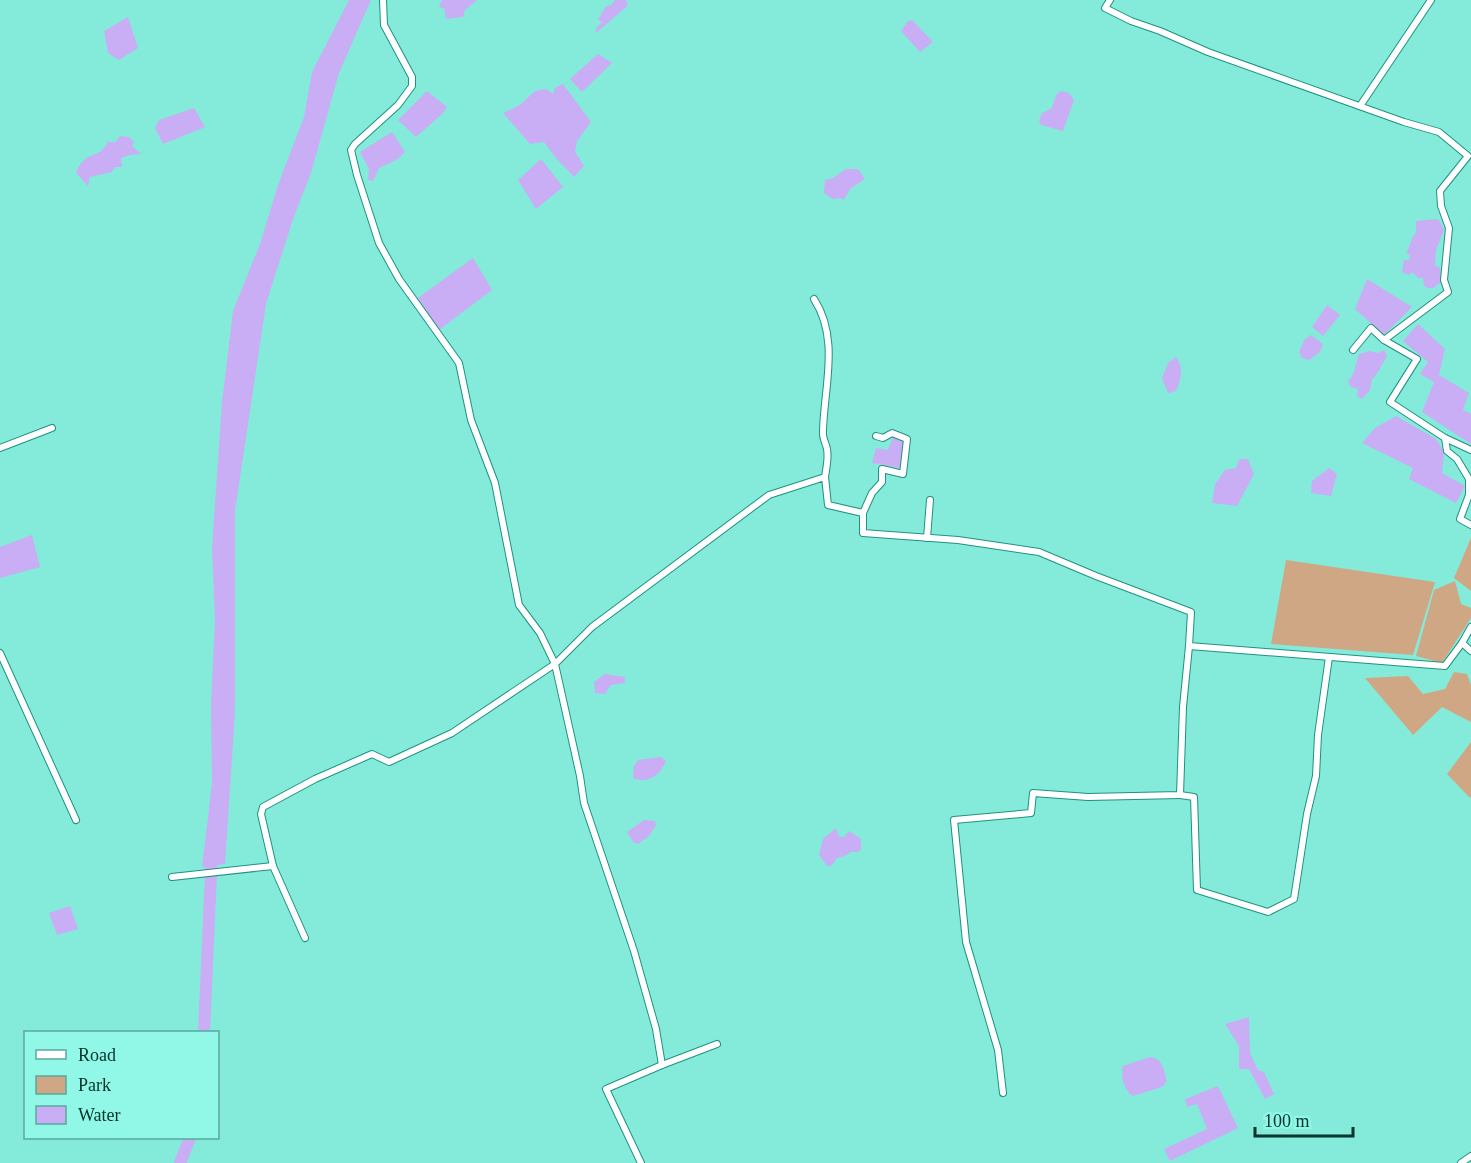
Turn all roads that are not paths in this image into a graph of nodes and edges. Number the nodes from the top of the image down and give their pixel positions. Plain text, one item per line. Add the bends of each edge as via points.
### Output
1 (383, 0) edge
2 (1110, 0) edge
3 (1431, 0) edge
4 (1360, 106) junction
5 (814, 298) dead end
6 (1384, 340) junction
7 (1353, 350) dead end
8 (52, 428) dead end
9 (876, 436) dead end
10 (1445, 438) junction
11 (0, 448) edge
12 (1471, 450) edge
13 (825, 477) junction
14 (1470, 495) edge
15 (930, 500) dead end
16 (863, 513) junction
17 (1471, 525) edge
18 (927, 538) junction
19 (1471, 627) edge
20 (1471, 640) edge
21 (1462, 643) junction
22 (1189, 646) junction
23 (1471, 651) edge
24 (0, 653) edge
25 (1329, 657) junction
26 (555, 664) junction
27 (1180, 795) junction
28 (76, 820) dead end
29 (273, 866) junction
30 (172, 877) dead end
31 (305, 938) dead end
32 (717, 1044) dead end
33 (662, 1065) junction
34 (1003, 1093) dead end
35 (1471, 1156) edge
36 (641, 1163) edge
37 (1461, 1163) edge

1 - 26 street via 384,25 412,77 412,86 351,150 357,175 379,243 399,279 459,363 471,420 495,483 519,604 540,633
2 - 4 street via 1105,8 1131,21
3 - 4 street
4 - 6 street via 1439,132 1467,156 1440,191 1449,228 1444,280 1448,292
5 - 13 street via 822,312 830,362 822,435 828,451
6 - 7 street via 1371,328
6 - 10 street via 1417,359 1390,402
8 - 11 street
9 - 16 street via 883,438 892,433 907,439 903,474 882,469 882,482
10 - 12 street
10 - 14 street via 1447,451 1469,479
13 - 16 street via 828,505
13 - 26 street via 769,495 592,627
14 - 17 street via 1460,519
15 - 18 street
16 - 18 street via 863,533
18 - 22 street via 1039,552 1191,612
19 - 21 street
20 - 21 street
21 - 23 street
21 - 25 street via 1445,666
22 - 25 street
22 - 27 street
24 - 28 street
25 - 27 street via 1316,776 1294,898 1268,912 1197,890 1194,797
26 - 29 street via 452,733 389,762 372,754 269,802 261,814
26 - 33 street via 584,803 634,951
27 - 34 street via 1088,797 1033,793 1032,813 954,820 966,942 998,1050
29 - 30 street
29 - 31 street
32 - 33 street
33 - 36 street via 606,1089
35 - 37 street

